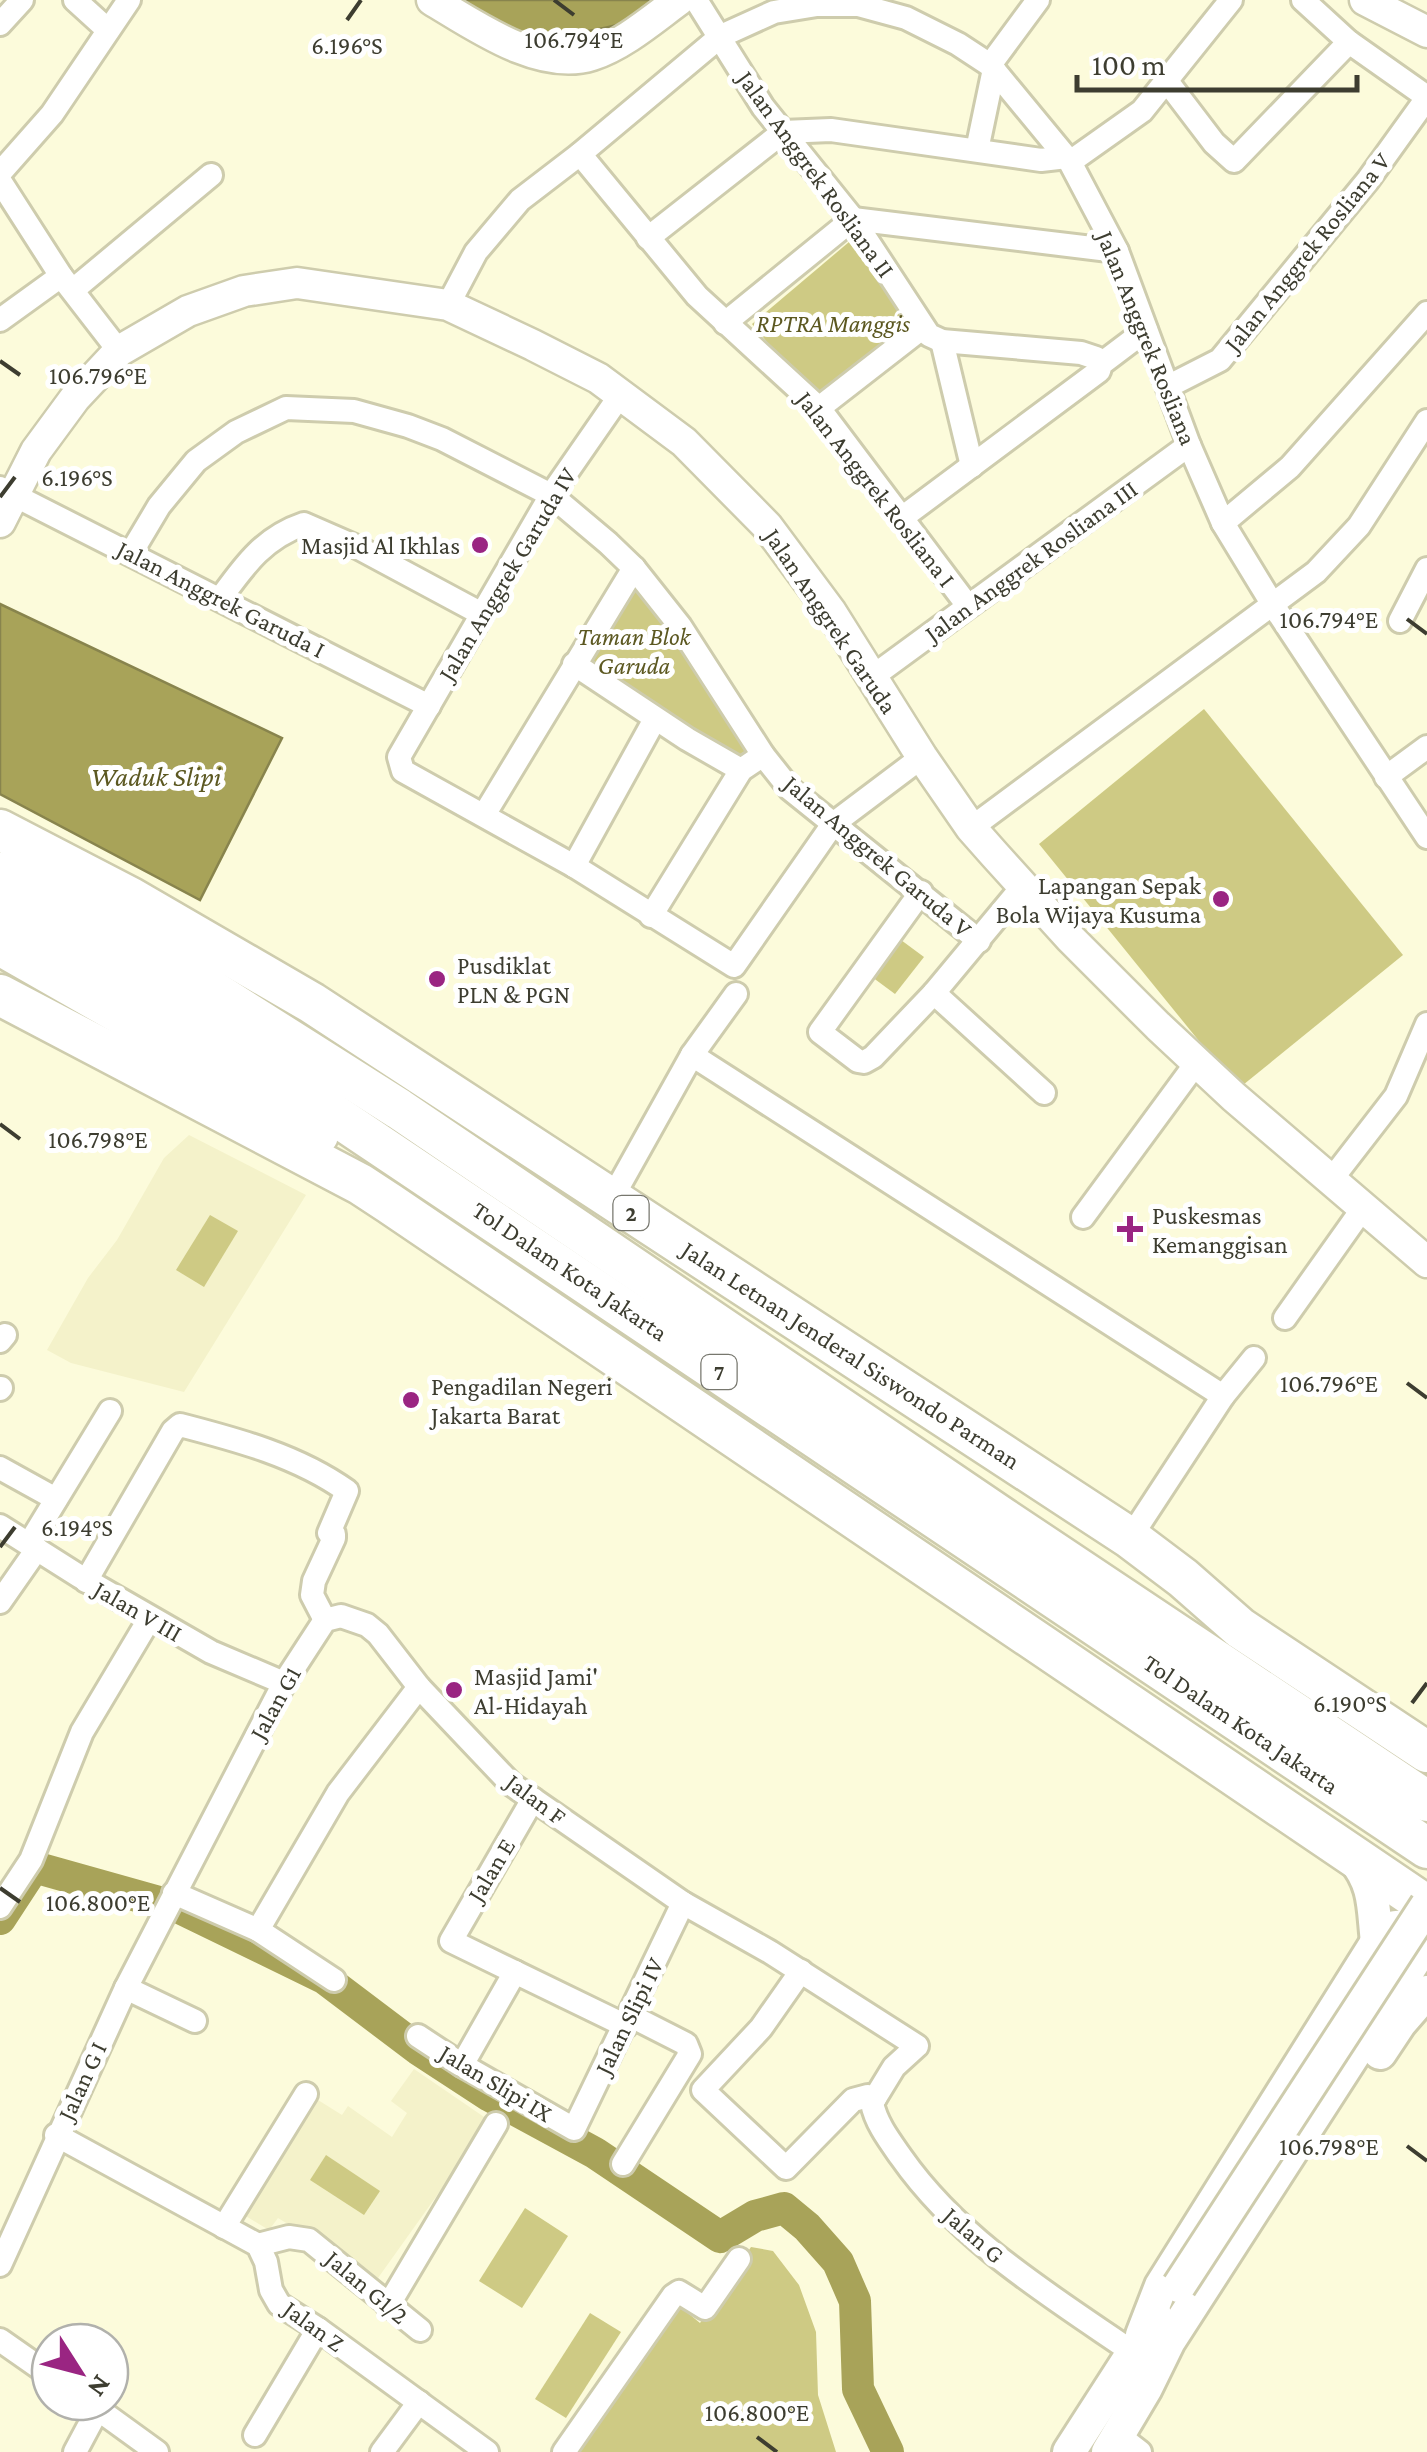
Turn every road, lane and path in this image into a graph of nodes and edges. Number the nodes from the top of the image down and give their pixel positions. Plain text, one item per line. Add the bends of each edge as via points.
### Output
1 (22, 0) edge
2 (75, 0) edge
3 (129, 0) edge
4 (432, 0) edge
5 (679, 0) edge
6 (696, 0) edge
7 (1038, 0) edge
8 (1232, 0) edge
9 (1303, 0) edge
10 (1365, 0) edge
11 (0, 24) edge
12 (108, 30) junction
13 (1427, 32) edge
14 (721, 36) junction
15 (1349, 42) junction
16 (992, 67) junction
17 (1166, 80) junction
18 (1427, 97) edge
19 (784, 132) junction
20 (978, 150) junction
21 (580, 154) junction
22 (1069, 160) junction
23 (0, 173) edge
24 (212, 175) dead end
25 (0, 181) edge
26 (852, 220) junction
27 (648, 238) junction
28 (1117, 251) junction
29 (67, 283) junction
30 (448, 305) junction
31 (1427, 313) edge
32 (0, 320) edge
33 (724, 323) junction
34 (1146, 330) junction
35 (932, 334) junction
36 (118, 352) junction
37 (1101, 364) junction
38 (1169, 386) junction
39 (621, 394) junction
40 (819, 408) junction
41 (1427, 421) edge
42 (1189, 445) junction
43 (972, 466) junction
44 (6, 490) edge
45 (550, 496) junction
46 (903, 517) junction
47 (0, 522) edge
48 (1223, 522) junction
49 (131, 553) junction
50 (634, 568) junction
51 (1427, 569) edge
52 (220, 599) junction
53 (1272, 605) junction
54 (968, 606) junction
55 (480, 613) junction
56 (1400, 621) dead end
57 (574, 664) junction
58 (872, 677) junction
59 (429, 706) junction
60 (656, 719) junction
61 (1427, 748) edge
62 (763, 754) junction
63 (922, 757) junction
64 (740, 770) junction
65 (1386, 777) junction
66 (484, 816) junction
67 (833, 824) junction
68 (971, 828) junction
69 (0, 830) edge
70 (1427, 837) edge
71 (574, 866) junction
72 (0, 873) edge
73 (1023, 886) junction
74 (921, 892) junction
75 (0, 913) edge
76 (652, 916) junction
77 (979, 941) junction
78 (0, 945) edge
79 (934, 993) junction
80 (0, 994) edge
81 (736, 994) dead end
82 (1427, 1024) edge
83 (692, 1055) junction
84 (1197, 1062) junction
85 (1044, 1093) dead end
86 (1331, 1180) junction
87 (360, 1184) junction
88 (611, 1200) junction
89 (1363, 1208) junction
90 (1083, 1217) dead end
91 (1427, 1262) edge
92 (1286, 1318) dead end
93 (1254, 1358) dead end
94 (798, 1377) junction
95 (1223, 1396) junction
96 (110, 1410) dead end
97 (0, 1468) edge
98 (56, 1499) junction
99 (0, 1526) edge
100 (1130, 1538) junction
101 (33, 1546) junction
102 (86, 1581) junction
103 (0, 1602) edge
104 (150, 1618) junction
105 (325, 1620) junction
106 (1240, 1628) junction
107 (284, 1683) junction
108 (419, 1687) junction
109 (1422, 1746) edge
110 (533, 1799) junction
111 (1427, 1800) edge
112 (1427, 1848) edge
113 (1353, 1858) junction
114 (170, 1901) junction
115 (683, 1902) junction
116 (1427, 1905) edge
117 (0, 1907) edge
118 (258, 1930) junction
119 (1427, 1937) edge
120 (1376, 1942) junction
121 (802, 1971) junction
122 (515, 1972) junction
123 (334, 1980) dead end
124 (126, 1988) junction
125 (1427, 1992) edge
126 (195, 2021) dead end
127 (628, 2021) junction
128 (418, 2036) dead end
129 (462, 2065) junction
130 (306, 2094) dead end
131 (875, 2098) junction
132 (496, 2124) dead end
133 (574, 2129) joint
134 (56, 2135) junction
135 (623, 2164) dead end
136 (224, 2228) junction
137 (258, 2244) junction
138 (739, 2259) dead end
139 (0, 2265) edge
140 (1189, 2292) junction
141 (388, 2306) junction
142 (318, 2328) junction
143 (420, 2330) dead end
144 (0, 2340) edge
145 (1129, 2342) junction
146 (30, 2361) edge
147 (1146, 2388) junction
148 (419, 2402) junction
149 (86, 2422) edge
150 (116, 2422) edge
151 (255, 2435) dead end
152 (1122, 2446) edge
153 (75, 2452) edge
154 (157, 2452) edge
155 (382, 2452) edge
156 (487, 2452) edge
157 (564, 2452) edge
158 (1069, 2452) edge

1 - 11 street
2 - 12 street
3 - 12 street
4 - 5 street via 504,43 572,57 592,56
6 - 14 street, Jalan Anggrek Rosliana II
7 - 16 street
8 - 17 street
9 - 15 street, Jalan Anggrek Rosliana V
10 - 13 street
12 - 23 street via 52,114
14 - 16 street, Jalan Anggrek Rosliana via 774,12 858,5 906,18
14 - 19 street, Jalan Anggrek Rosliana II
14 - 21 street, Jalan Anggrek Rosliana
15 - 17 street via 1234,161
15 - 18 street, Jalan Anggrek Rosliana V
16 - 20 street
16 - 22 street, Jalan Anggrek Rosliana
17 - 22 street via 1142,112
18 - 38 street, Jalan Anggrek Rosliana V via 1220,360
19 - 20 street via 831,130
19 - 26 street, Jalan Anggrek Rosliana II
19 - 27 street
20 - 22 street
21 - 27 street, Jalan Anggrek Rosliana I
21 - 30 street, Jalan Anggrek Rosliana via 496,225
22 - 28 street, Jalan Anggrek Rosliana
24 - 29 street
25 - 29 street
26 - 28 street
26 - 33 street
26 - 35 street, Jalan Anggrek Rosliana II
27 - 33 street, Jalan Anggrek Rosliana I
28 - 34 street, Jalan Anggrek Rosliana
29 - 32 street
29 - 36 street
30 - 36 street, Jalan Anggrek Garuda via 272,284 188,310
30 - 39 street, Jalan Anggrek Garuda
31 - 48 street via 1290,467
33 - 40 street, Jalan Anggrek Rosliana I
34 - 37 street
34 - 38 street, Jalan Anggrek Rosliana
35 - 37 street via 1081,353
35 - 40 street
35 - 43 street, Jalan Anggrek Rosliana II
36 - 44 street, Jalan Anggrek Garuda
37 - 43 street
38 - 42 street, Jalan Anggrek Rosliana
39 - 45 street, Jalan Anggrek Garuda IV
39 - 58 street, Jalan Anggrek Garuda via 684,442 768,526
40 - 46 street, Jalan Anggrek Rosliana I
41 - 53 street via 1358,526 1316,572
42 - 48 street, Jalan Anggrek Rosliana
42 - 54 street, Jalan Anggrek Rosliana III
43 - 46 street
44 - 47 street, Jalan Anggrek Garuda
44 - 49 street, Jalan Anggrek Garuda I
45 - 49 street, Jalan Anggrek Garuda V via 408,426 354,411 286,408 196,460
45 - 50 street, Jalan Anggrek Garuda V
45 - 55 street, Jalan Anggrek Garuda IV
46 - 54 street, Jalan Anggrek Rosliana I
48 - 53 street, Jalan Anggrek Rosliana
49 - 52 street, Jalan Anggrek Garuda I
50 - 57 street
50 - 62 street, Jalan Anggrek Garuda V
51 - 56 street
52 - 55 street via 255,552 304,524
52 - 59 street, Jalan Anggrek Garuda I
53 - 65 street, Jalan Anggrek Rosliana
53 - 68 street
54 - 58 street, Jalan Anggrek Rosliana III
55 - 59 street, Jalan Anggrek Garuda IV
57 - 60 street
57 - 66 street
58 - 63 street, Jalan Anggrek Garuda
59 - 66 street, Jalan Anggrek Garuda IV via 399,757 403,771
60 - 64 street
60 - 71 street
61 - 65 street
62 - 64 street
62 - 67 street, Jalan Anggrek Garuda V via 790,789
63 - 67 street
63 - 68 street, Jalan Anggrek Garuda
64 - 76 street
65 - 70 street, Jalan Anggrek Rosliana
66 - 71 street
67 - 74 street, Jalan Anggrek Garuda V
67 - 76 street via 734,966
68 - 73 street, Jalan Anggrek Garuda
69 - 88 highway, Jalan Letnan Jenderal Siswondo Parman / 2 via 312,1003
71 - 76 street
72 - 94 highway, Tol Dalam Kota Jakarta / 7 via 156,955 399,1108
73 - 77 street
73 - 84 street, Jalan Anggrek Garuda
74 - 77 street, Jalan Anggrek Garuda V
74 - 79 street via 820,1032 864,1062
75 - 112 highway, Tol Dalam Kota Jakarta / 7 via 150,991
77 - 79 street
78 - 87 highway via 212,1066 328,1142
79 - 85 street
80 - 87 highway
81 - 83 street
82 - 86 street via 1396,1096
83 - 88 street
83 - 95 street
84 - 86 street, Jalan Anggrek Garuda
84 - 90 street
86 - 89 street, Jalan Anggrek Garuda
87 - 113 highway
88 - 100 highway, Jalan Letnan Jenderal Siswondo Parman / 2
89 - 91 street, Jalan Anggrek Garuda
89 - 92 street
93 - 95 street
94 - 106 highway via 838,1384 885,1408 1166,1594
94 - 111 highway, Tol Dalam Kota Jakarta / 7
95 - 100 street
96 - 98 street
97 - 98 street
98 - 101 street
99 - 101 street, Jalan V III
100 - 106 highway, Jalan Letnan Jenderal Siswondo Parman / 2
101 - 102 street, Jalan V III
101 - 103 street
102 - 104 street, Jalan V III
102 - 105 street via 180,1426 269,1452 346,1491 314,1581 312,1596
104 - 107 street, Jalan V III
104 - 117 street via 82,1732 31,1860
105 - 107 street, Jalan G1
105 - 108 street via 340,1616 368,1625
106 - 109 highway, Jalan Letnan Jenderal Siswondo Parman / 2
107 - 114 street, Jalan G1
108 - 110 street, Jalan F
108 - 118 street via 338,1793
110 - 115 street, Jalan F
110 - 122 street, Jalan E via 451,1942
113 - 116 highway
113 - 120 main road via 1369,1880
114 - 118 street
114 - 124 street, Jalan G I
115 - 121 street, Jalan F
115 - 127 street, Jalan Slipi IV
116 - 140 main road, bridge
118 - 123 street
119 - 120 main road via 1401,1925 1385,1929
119 - 140 main road
120 - 145 main road
121 - 131 street, Jalan F via 917,2046
121 - 131 street via 703,2090 786,2168 853,2100
122 - 127 street
122 - 129 street
124 - 126 street
124 - 134 street, Jalan G I
125 - 147 main road via 1176,2363
127 - 133 street, Jalan Slipi IV
127 - 135 street via 686,2044 690,2054
128 - 129 street, Jalan Slipi IX
129 - 133 street, Jalan Slipi IX
130 - 136 street
131 - 145 street, Jalan G via 871,2105 886,2135 937,2204 1103,2336
132 - 141 street
134 - 136 street
134 - 139 street, Jalan G I
136 - 137 street
137 - 141 street, Jalan G1/2 via 289,2236 309,2240
137 - 142 street, Jalan Z via 279,2304
138 - 157 street via 705,2308 678,2292 672,2296
140 - 145 main road
140 - 147 main road
141 - 143 street, Jalan G1/2
142 - 148 street, Jalan Z
142 - 151 street
144 - 146 street
145 - 158 main road
147 - 152 main road
148 - 155 street
148 - 156 street, Jalan Z
149 - 153 street
150 - 154 street

